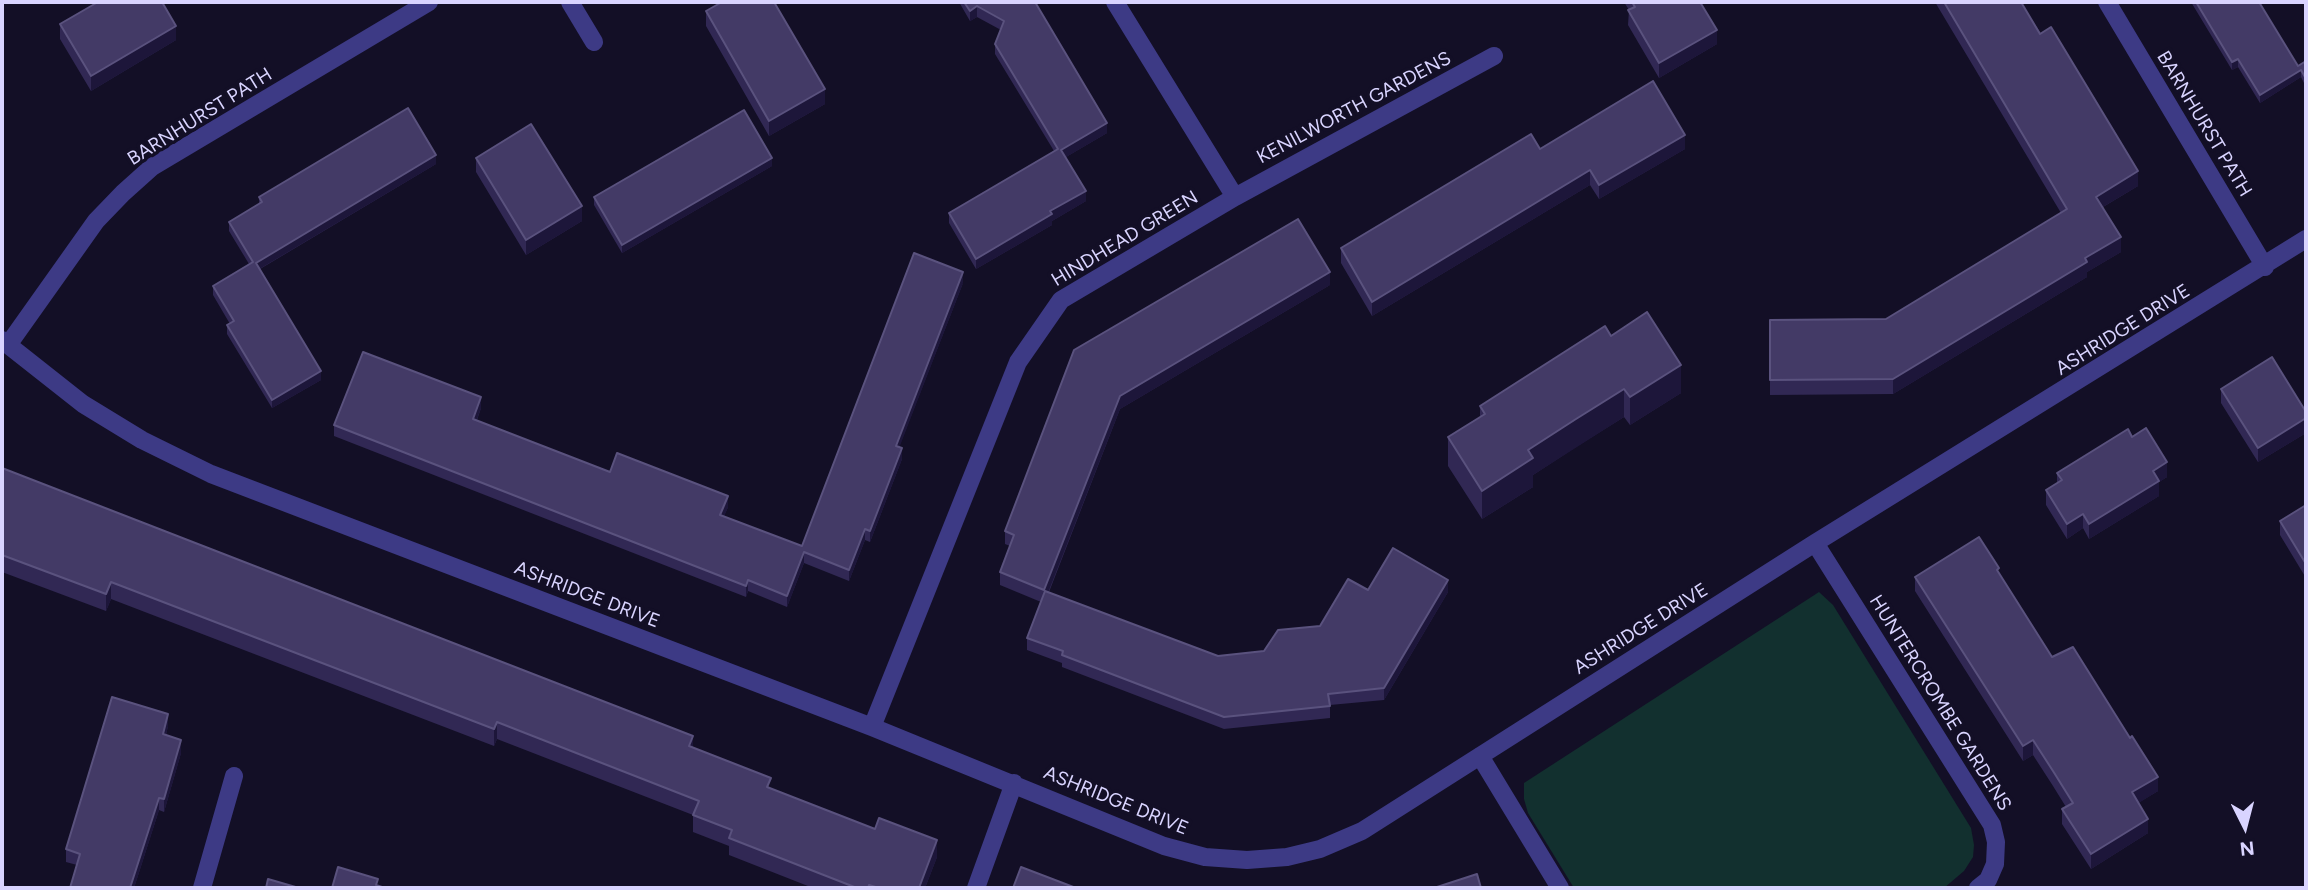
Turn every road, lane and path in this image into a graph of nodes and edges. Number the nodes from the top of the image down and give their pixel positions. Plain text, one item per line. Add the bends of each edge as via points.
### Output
1 (429, 2) edge
2 (570, 2) edge
3 (1115, 2) edge
4 (2107, 2) edge
5 (594, 42) dead end
6 (1494, 56) dead end
7 (1235, 197) junction
8 (2306, 240) edge
9 (2265, 267) junction
10 (5, 342) edge
11 (1815, 543) junction
12 (872, 727) junction
13 (1480, 756) junction
14 (234, 776) dead end
15 (1014, 783) junction
16 (202, 888) edge
17 (976, 888) edge
18 (1560, 888) edge
19 (1978, 888) edge

1 - 10 street, BARNHURST PATH via 152,167 96,221
2 - 5 street
3 - 7 street
4 - 9 street, BARNHURST PATH
6 - 7 street, KENILWORTH GARDENS
7 - 12 street, HINDHEAD GREEN via 1061,300 1018,362
8 - 9 street, ASHRIDGE DRIVE
9 - 11 street, ASHRIDGE DRIVE
10 - 12 street, ASHRIDGE DRIVE via 83,404 211,474
11 - 13 street, ASHRIDGE DRIVE
11 - 19 street, HUNTERCROMBE GARDENS via 1992,825 1995,864 1988,880
12 - 15 street, ASHRIDGE DRIVE
13 - 15 street, ASHRIDGE DRIVE via 1362,831 1320,849 1247,860 1205,857 1164,846
13 - 18 street
14 - 16 street
15 - 17 street

